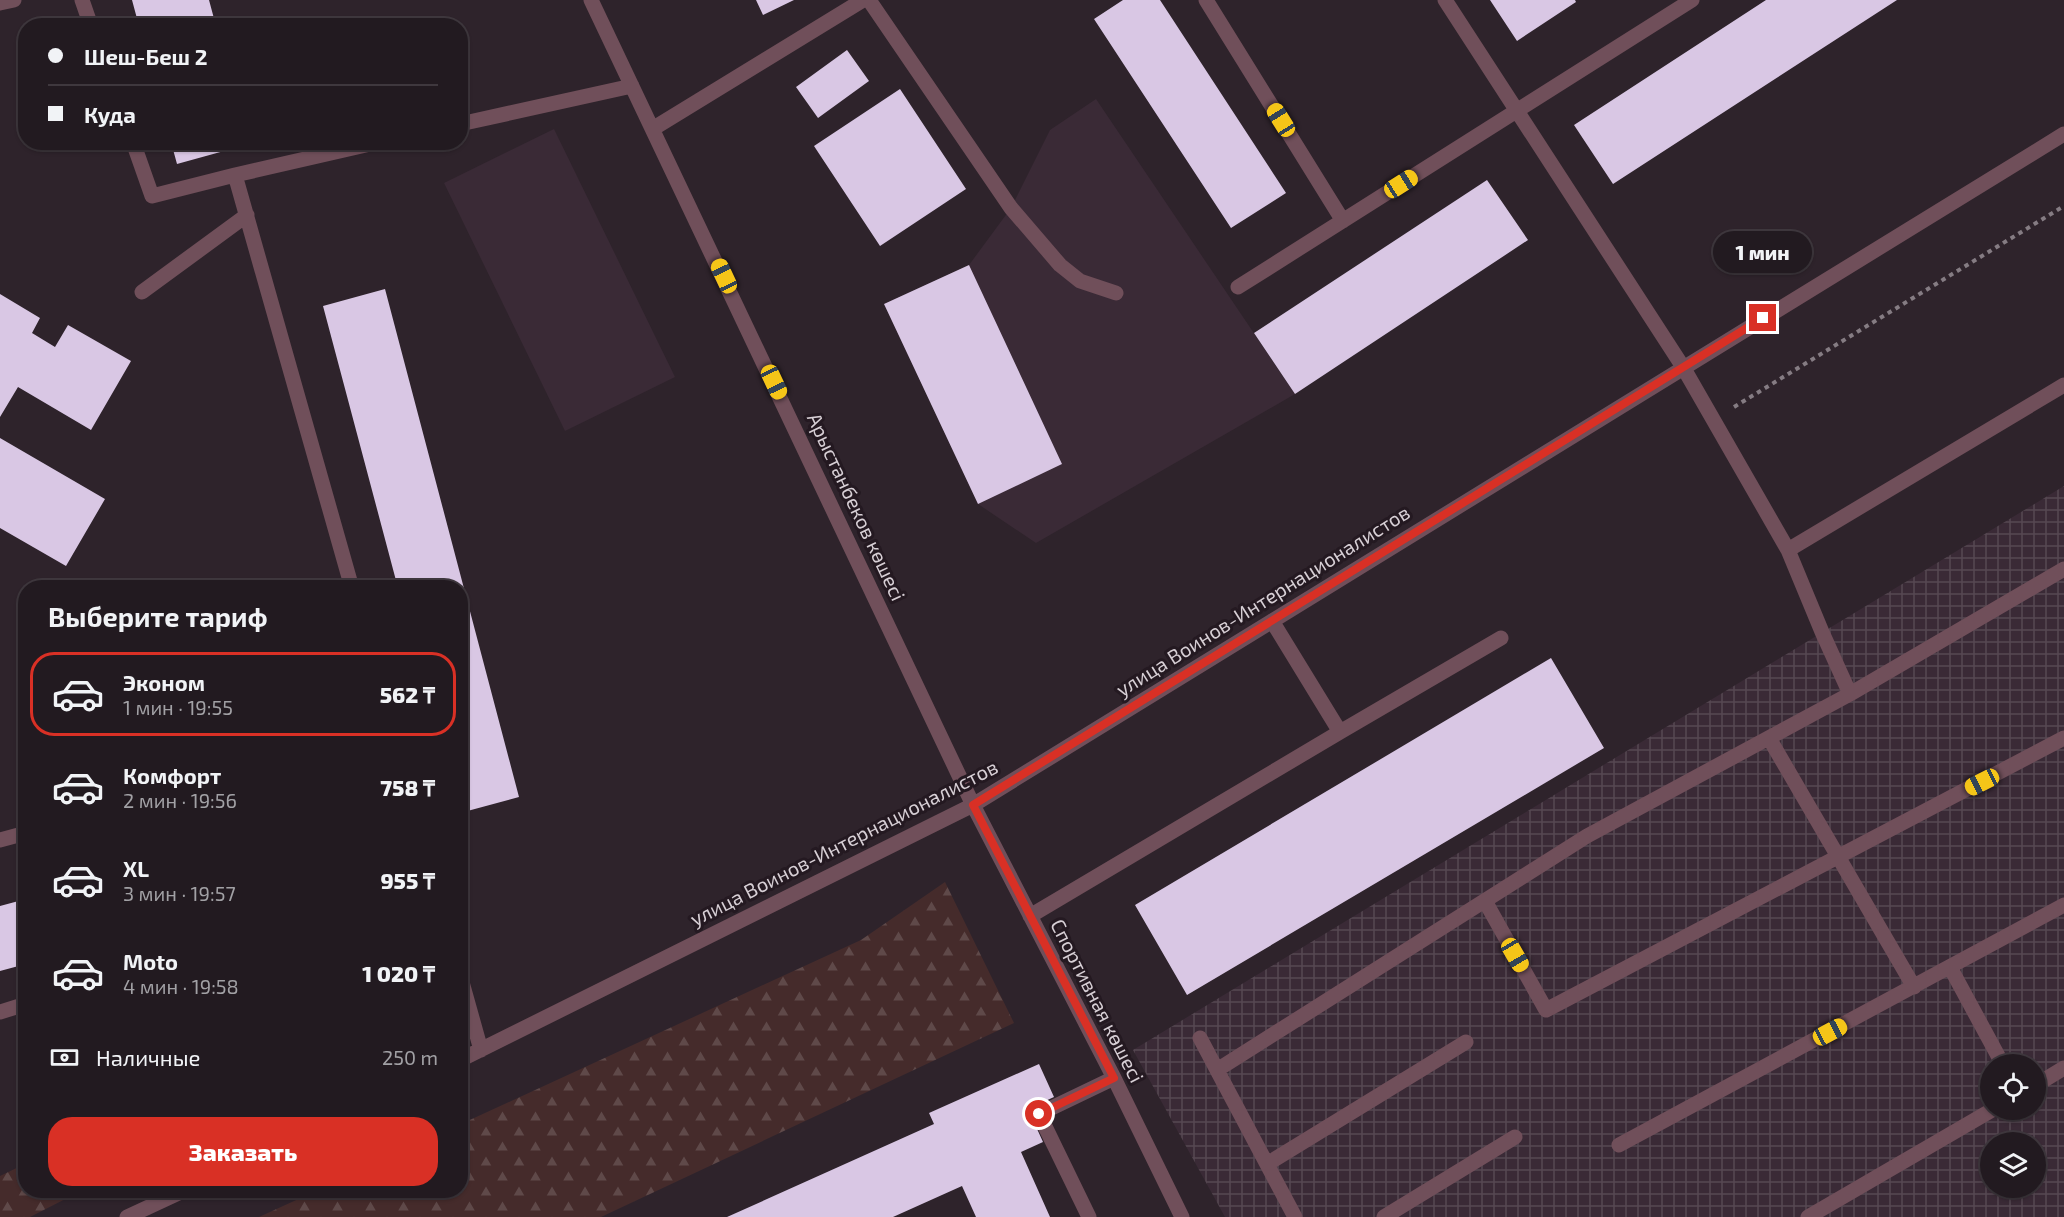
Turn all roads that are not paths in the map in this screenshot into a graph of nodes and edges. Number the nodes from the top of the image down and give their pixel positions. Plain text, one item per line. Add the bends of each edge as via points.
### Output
1 (14, 0) edge
2 (82, 0) edge
3 (591, 0) edge
4 (863, 0) edge
5 (869, 0) edge
6 (1206, 0) edge
7 (1445, 0) edge
8 (1692, 0) edge
9 (0, 3) edge
10 (88, 18) edge
11 (633, 86) junction
12 (1517, 110) junction
13 (468, 122) edge
14 (654, 128) junction
15 (2064, 135) edge
16 (136, 150) edge
17 (344, 150) edge
18 (235, 175) junction
19 (247, 215) junction
20 (1343, 221) junction
21 (1238, 287) dead end
22 (142, 292) dead end
23 (1116, 293) dead end
24 (1683, 367) junction
25 (2064, 385) edge
26 (1788, 550) junction
27 (2064, 568) edge
28 (350, 580) edge
29 (1272, 621) junction
30 (1501, 638) dead end
31 (1850, 694) junction
32 (1340, 732) junction
33 (1769, 738) junction
34 (2064, 738) edge
35 (973, 805) junction
36 (18, 834) edge
37 (0, 840) edge
38 (1838, 857) junction
39 (1485, 901) junction
40 (2064, 905) edge
41 (1030, 916) junction
42 (1950, 967) junction
43 (1914, 987) junction
44 (468, 1004) edge
45 (18, 1006) edge
46 (0, 1012) edge
47 (1200, 1038) dead end
48 (1466, 1042) dead end
49 (481, 1050) junction
50 (1997, 1054) edge
51 (468, 1056) edge
52 (2064, 1068) edge
53 (1217, 1070) junction
54 (1114, 1078) junction
55 (2046, 1078) edge
56 (1980, 1117) edge
57 (1515, 1137) dead end
58 (1619, 1145) dead end
59 (1267, 1164) junction
60 (168, 1198) edge
61 (128, 1217) edge
62 (1089, 1217) edge
63 (1182, 1217) edge
64 (1295, 1217) edge
65 (1384, 1217) edge
66 (1808, 1217) edge

1 - 9 street
2 - 10 street
3 - 11 street, Арыстанбеков көшесі
4 - 14 street
5 - 23 street via 1011,208 1060,265 1080,281
6 - 20 street
7 - 12 street
8 - 12 street
11 - 13 street
11 - 14 street, Арыстанбеков көшесі
12 - 20 street
12 - 24 street
14 - 35 street, Арыстанбеков көшесі
15 - 24 street, улица Воинов-Интернационалистов
16 - 18 street via 152,196
17 - 18 street
18 - 19 street
19 - 22 street
19 - 28 street
20 - 21 street
24 - 26 street
24 - 29 street, улица Воинов-Интернационалистов
25 - 26 street
26 - 31 street
27 - 31 street
29 - 32 street
29 - 35 street, улица Воинов-Интернационалистов
30 - 32 street
31 - 33 street
32 - 41 street
33 - 38 street
33 - 39 street via 1587,836
34 - 38 street
35 - 41 street, Спортивная көшесі
35 - 49 street, улица Воинов-Интернационалистов
36 - 37 street
38 - 39 street via 1546,1010
38 - 43 street
39 - 53 street
40 - 42 street
41 - 54 street, Спортивная көшесі
42 - 43 street
42 - 50 street
43 - 58 street
44 - 49 street
45 - 46 street
47 - 53 street
48 - 59 street
49 - 51 street, улица Воинов-Интернационалистов
52 - 55 street
53 - 59 street
54 - 62 street via 1039,1114
54 - 63 street, Спортивная көшесі
56 - 66 street
57 - 65 street
59 - 64 street
60 - 61 street

